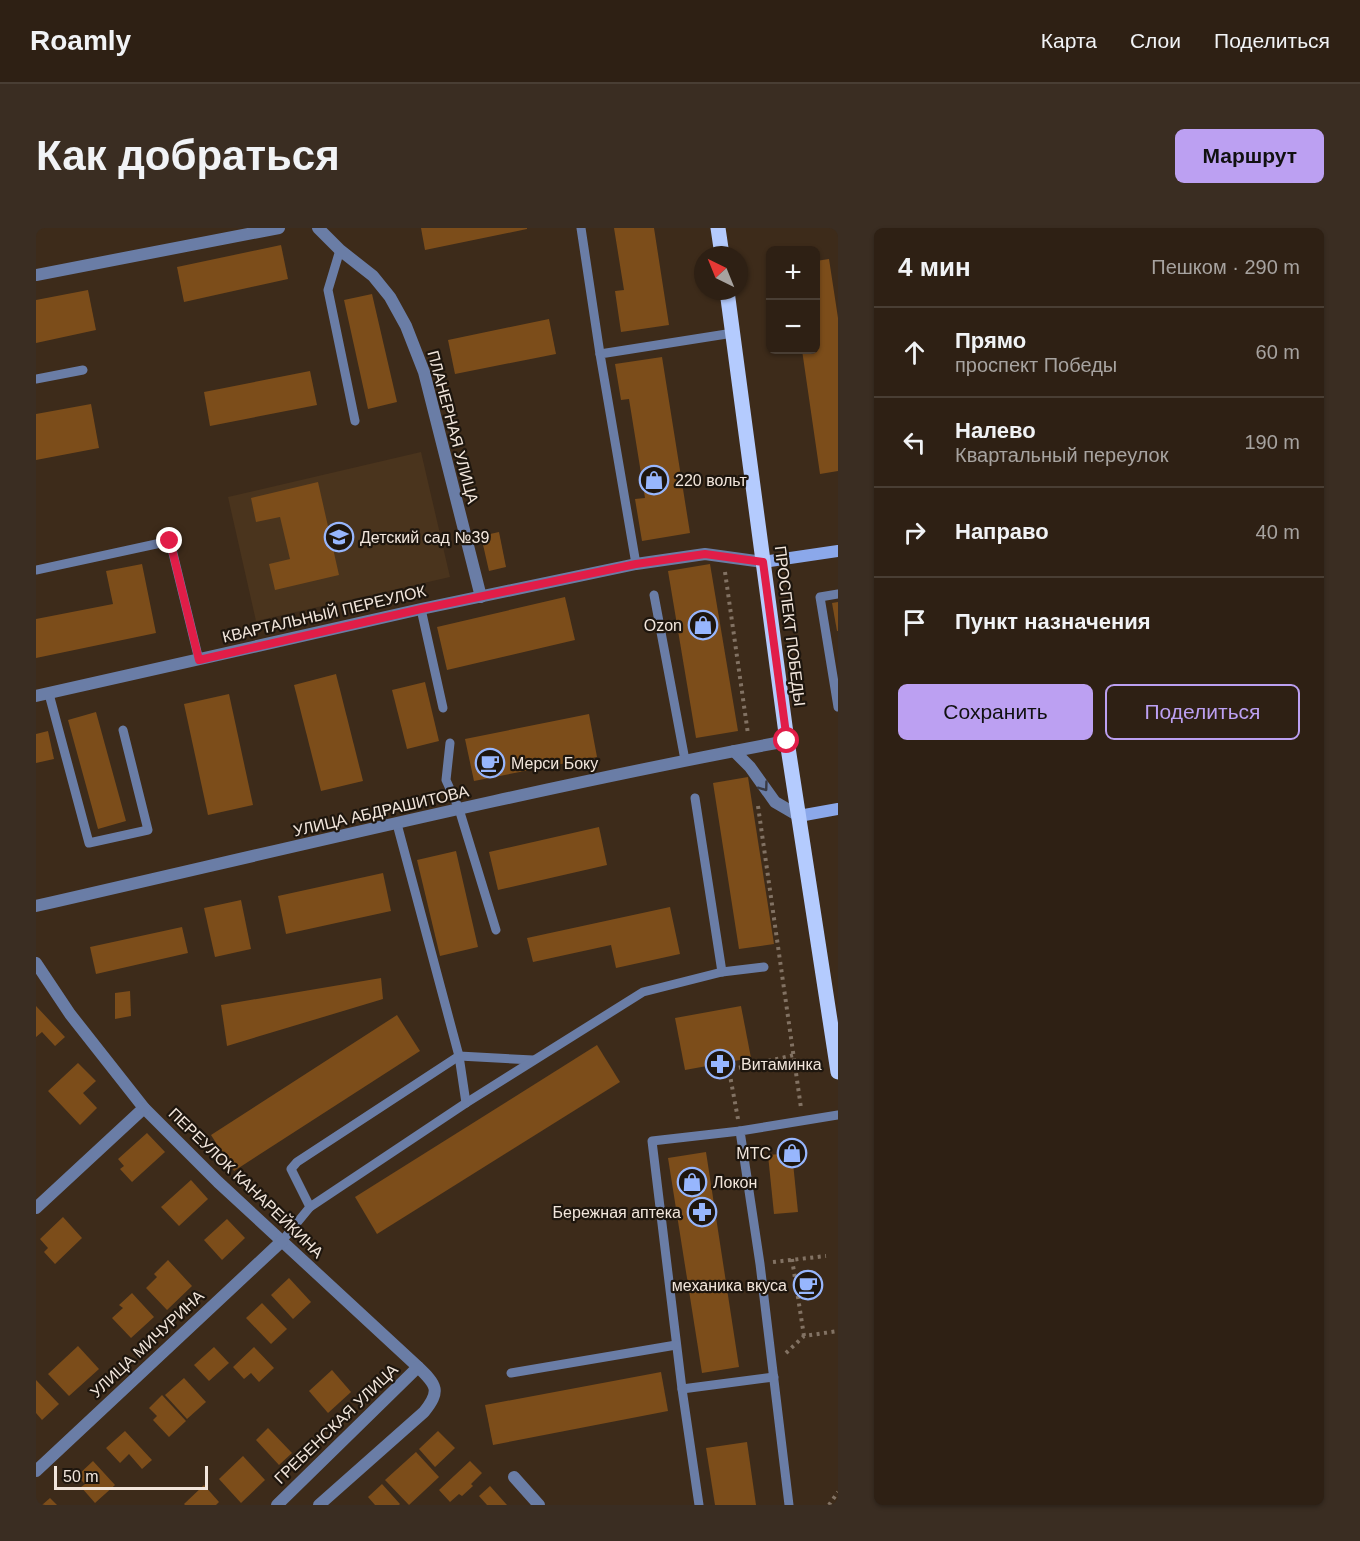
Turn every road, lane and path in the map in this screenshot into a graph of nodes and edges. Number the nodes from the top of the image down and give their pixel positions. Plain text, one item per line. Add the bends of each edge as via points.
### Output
1 (279, 228) edge
2 (318, 228) edge
3 (581, 228) edge
4 (718, 228) edge
5 (721, 246) edge
6 (340, 250) junction
7 (36, 275) edge
8 (728, 300) edge
9 (734, 333) junction
10 (600, 354) junction
11 (83, 370) dead end
12 (36, 379) edge
13 (355, 421) dead end
14 (838, 551) edge
15 (723, 556) junction
16 (763, 562) junction
17 (636, 564) junction
18 (36, 570) edge
19 (838, 594) edge
20 (654, 595) dead end
21 (481, 597) junction
22 (421, 609) junction
23 (199, 660) junction
24 (49, 694) junction
25 (36, 696) edge
26 (838, 707) edge
27 (443, 708) dead end
28 (123, 730) dead end
29 (787, 741) junction
30 (450, 743) dead end
31 (750, 748) junction
32 (734, 751) junction
33 (685, 760) junction
34 (754, 773) junction
35 (695, 798) dead end
36 (459, 809) junction
37 (838, 809) edge
38 (799, 816) junction
39 (397, 824) junction
40 (36, 906) edge
41 (496, 930) dead end
42 (36, 963) edge
43 (764, 967) dead end
44 (722, 972) junction
45 (794, 1055) junction
46 (459, 1056) junction
47 (533, 1060) junction
48 (838, 1072) edge
49 (466, 1103) junction
50 (144, 1108) junction
51 (838, 1115) edge
52 (803, 1120) junction
53 (740, 1131) junction
54 (310, 1207) junction
55 (36, 1208) edge
56 (282, 1241) junction
57 (826, 1256) dead end
58 (792, 1259) junction
59 (760, 1264) junction
60 (838, 1331) edge
61 (804, 1336) junction
62 (676, 1345) junction
63 (772, 1365) junction
64 (418, 1367) junction
65 (511, 1373) dead end
66 (774, 1377) junction
67 (682, 1389) junction
68 (36, 1471) edge
69 (514, 1478) dead end
70 (838, 1492) edge
71 (277, 1505) edge
72 (319, 1505) edge
73 (539, 1505) edge
74 (699, 1505) edge
75 (789, 1505) edge
76 (829, 1505) edge

1 - 7 street
2 - 6 street, ПЛАНЕРНАЯ УЛИЦА
3 - 10 lane
4 - 5 main road
6 - 13 lane via 328,290
6 - 21 street, ПЛАНЕРНАЯ УЛИЦА via 373,276 390,297 410,335 424,372
8 - 9 main road, ПРОСПЕКТ ПОБЕДЫ
9 - 10 lane
9 - 16 main road, ПРОСПЕКТ ПОБЕДЫ
10 - 17 lane
11 - 12 lane
14 - 16 main road
15 - 16 street, КВАРТАЛЬНЫЙ ПЕРЕУЛОК
15 - 17 street, КВАРТАЛЬНЫЙ ПЕРЕУЛОК via 705,554
15 - 31 path
16 - 29 main road, ПРОСПЕКТ ПОБЕДЫ
17 - 21 street, КВАРТАЛЬНЫЙ ПЕРЕУЛОК
18 - 23 lane via 170,541
19 - 26 lane via 820,597
20 - 33 lane
21 - 22 street, КВАРТАЛЬНЫЙ ПЕРЕУЛОК
22 - 23 street, КВАРТАЛЬНЫЙ ПЕРЕУЛОК
22 - 27 lane
23 - 24 street, КВАРТАЛЬНЫЙ ПЕРЕУЛОК
24 - 25 street, КВАРТАЛЬНЫЙ ПЕРЕУЛОК
24 - 28 lane via 88,843 148,830
29 - 31 street, УЛИЦА АБДРАШИТОВА
29 - 38 main road, ПРОСПЕКТ ПОБЕДЫ
30 - 36 lane via 446,780
31 - 32 street, УЛИЦА АБДРАШИТОВА
32 - 33 street, УЛИЦА АБДРАШИТОВА
32 - 34 street
33 - 36 street, УЛИЦА АБДРАШИТОВА
34 -> 38 street via 775,802
34 - 45 path
35 - 44 lane
36 - 39 street, УЛИЦА АБДРАШИТОВА
36 - 41 lane
37 - 38 main road
38 - 48 main road, ПРОСПЕКТ ПОБЕДЫ
39 - 40 street, УЛИЦА АБДРАШИТОВА
39 - 46 lane
42 - 50 street, ПЕРЕУЛОК КАНАРЕЙКИНА via 70,1014
43 - 44 lane
44 - 47 lane via 643,992
45 - 52 path
45 - 53 path via 729,1070
46 - 47 lane
46 - 49 lane
46 - 54 lane via 297,1162 291,1169
47 - 49 lane
49 - 54 lane
50 - 55 street
50 - 56 street, ПЕРЕУЛОК КАНАРЕЙКИНА
51 - 52 lane
52 - 53 lane
53 - 59 lane
53 - 62 lane via 652,1141
54 - 56 lane
56 - 64 street, ПЕРЕУЛОК КАНАРЕЙКИНА
56 - 68 street, УЛИЦА МИЧУРИНА
57 - 58 path
58 - 59 path
58 - 61 path
59 - 63 lane
60 - 61 path
61 - 63 path
62 - 65 lane
62 - 67 lane
63 - 66 lane
64 - 71 street, ГРЕБЕНСКАЯ УЛИЦА
64 - 72 street, ПЕРЕУЛОК КАНАРЕЙКИНА via 436,1389 435,1399
66 - 67 lane
66 - 75 lane
67 - 74 lane
69 - 73 street
70 - 76 path

